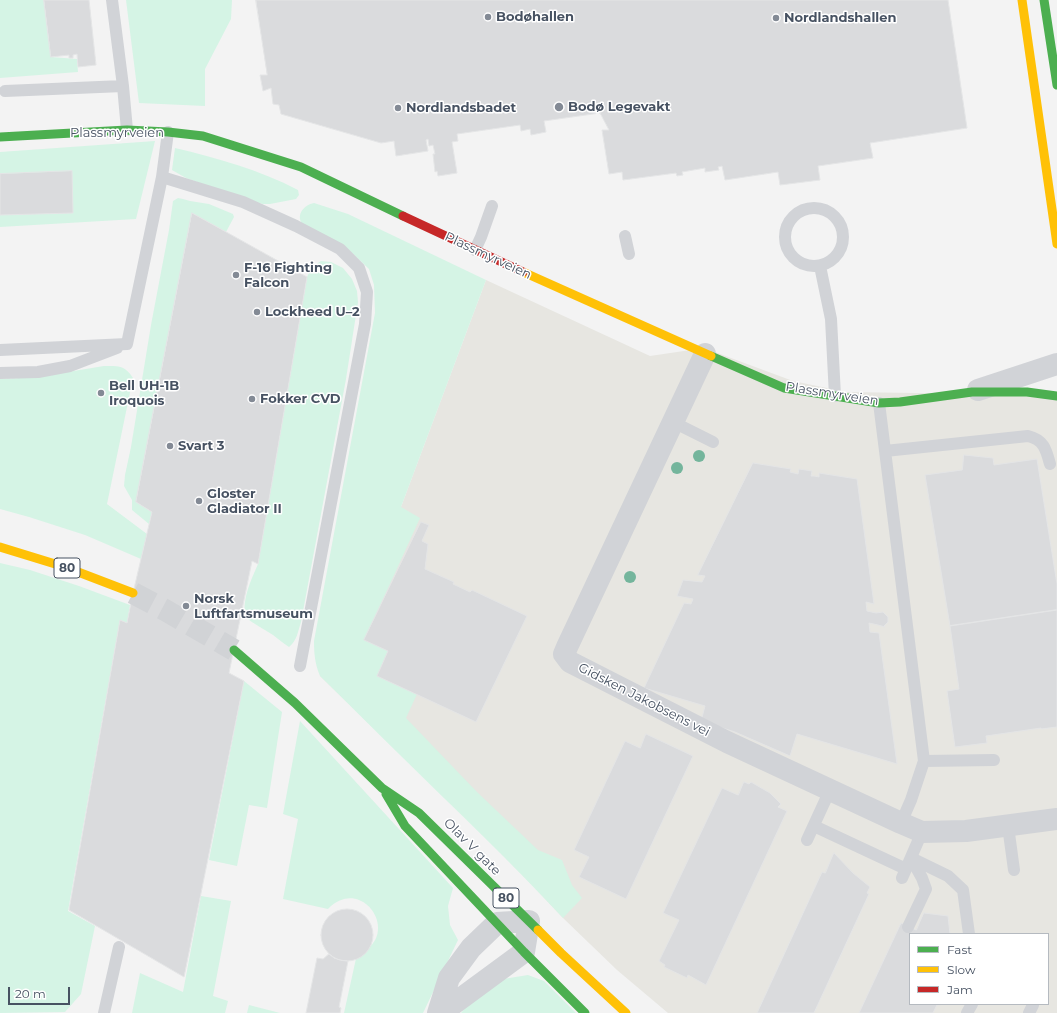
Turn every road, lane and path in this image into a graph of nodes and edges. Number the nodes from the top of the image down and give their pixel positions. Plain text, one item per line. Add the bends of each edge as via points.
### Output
1 (112, 0) edge
2 (1022, 0) edge
3 (1044, 0) edge
4 (1057, 85) edge
5 (124, 86) junction
6 (6, 91) dead end
7 (127, 130) junction
8 (168, 132) junction
9 (0, 137) edge
10 (162, 177) junction
11 (492, 206) dead end
12 (625, 236) dead end
13 (1057, 244) edge
14 (475, 250) junction
15 (629, 254) dead end
16 (820, 266) junction
17 (127, 344) junction
18 (0, 350) edge
19 (705, 354) junction
20 (1057, 364) edge
21 (0, 373) edge
22 (972, 392) junction
23 (835, 396) junction
24 (1057, 396) edge
25 (879, 403) junction
26 (673, 422) junction
27 (713, 442) dead end
28 (885, 451) junction
29 (1050, 464) dead end
30 (0, 547) edge
31 (133, 593) tunnel mouth
32 (234, 650) tunnel mouth
33 (300, 666) dead end
34 (994, 760) dead end
35 (924, 761) junction
36 (382, 788) junction
37 (830, 790) junction
38 (1057, 819) edge
39 (902, 823) junction
40 (814, 826) junction
41 (1008, 826) junction
42 (922, 832) junction
43 (807, 840) dead end
44 (906, 868) junction
45 (1014, 870) dead end
46 (529, 921) junction
47 (497, 923) junction
48 (908, 927) dead end
49 (968, 933) edge
50 (119, 947) dead end
51 (524, 952) junction
52 (104, 1013) edge
53 (440, 1013) edge
54 (585, 1013) edge
55 (626, 1013) edge

1 - 5 lane
2 - 13 main road
3 - 4 main road
5 - 6 lane
5 - 7 lane
7 - 8 main road, Plassmyrveien
7 - 9 main road, Plassmyrveien
8 - 10 lane
8 - 14 main road, Plassmyrveien via 203,136 301,167
10 - 17 lane
10 - 33 lane via 243,202 340,250 359,268 368,292 365,324
11 - 14 lane
12 - 15 lane
14 - 19 main road, Plassmyrveien
16 - 16 lane via 827,263 840,250 842,232 833,216 818,208 795,215 788,223 785,241 793,258 810,266
16 - 23 lane via 831,319
17 - 18 lane
17 - 21 lane via 70,366 38,372
19 - 23 main road, Plassmyrveien via 784,388
19 - 26 street, Gidsken Jakobsens vei
20 - 22 street, Plassmyrveien
22 - 24 main road, Plassmyrveien via 1027,392
22 - 25 main road, Plassmyrveien
23 - 25 main road, Plassmyrveien
25 - 28 lane
26 - 27 lane
26 - 37 street, Gidsken Jakobsens vei via 564,654 570,662 602,679
28 - 29 lane via 1028,436 1035,438 1045,447
28 - 35 lane
30 - 31 main road, 80 via 65,567
32 - 36 main road, Olav V gate / 80 via 295,703
34 - 35 lane
35 - 39 lane
36 - 46 main road, Olav V gate / 80 via 419,813
36 - 47 main road, Olav V gate / 80 via 405,826
37 - 39 street, Gidsken Jakobsens vei
37 - 40 lane
38 - 41 street, Gidsken Jakobsens vei
39 - 42 street, Gidsken Jakobsens vei
40 - 43 lane
40 - 44 lane
41 - 42 street, Gidsken Jakobsens vei via 966,831
41 - 45 lane
42 - 44 lane
44 - 48 lane via 922,878 926,889
44 - 49 lane via 948,876 963,890
46 - 47 street
46 - 51 street
46 - 55 main road, Olav V gate / 80
47 - 51 main road, Olav V gate / 80
47 - 53 street via 471,948 449,978
50 - 52 lane
51 - 53 street
51 - 54 main road, Olav V gate / 80

